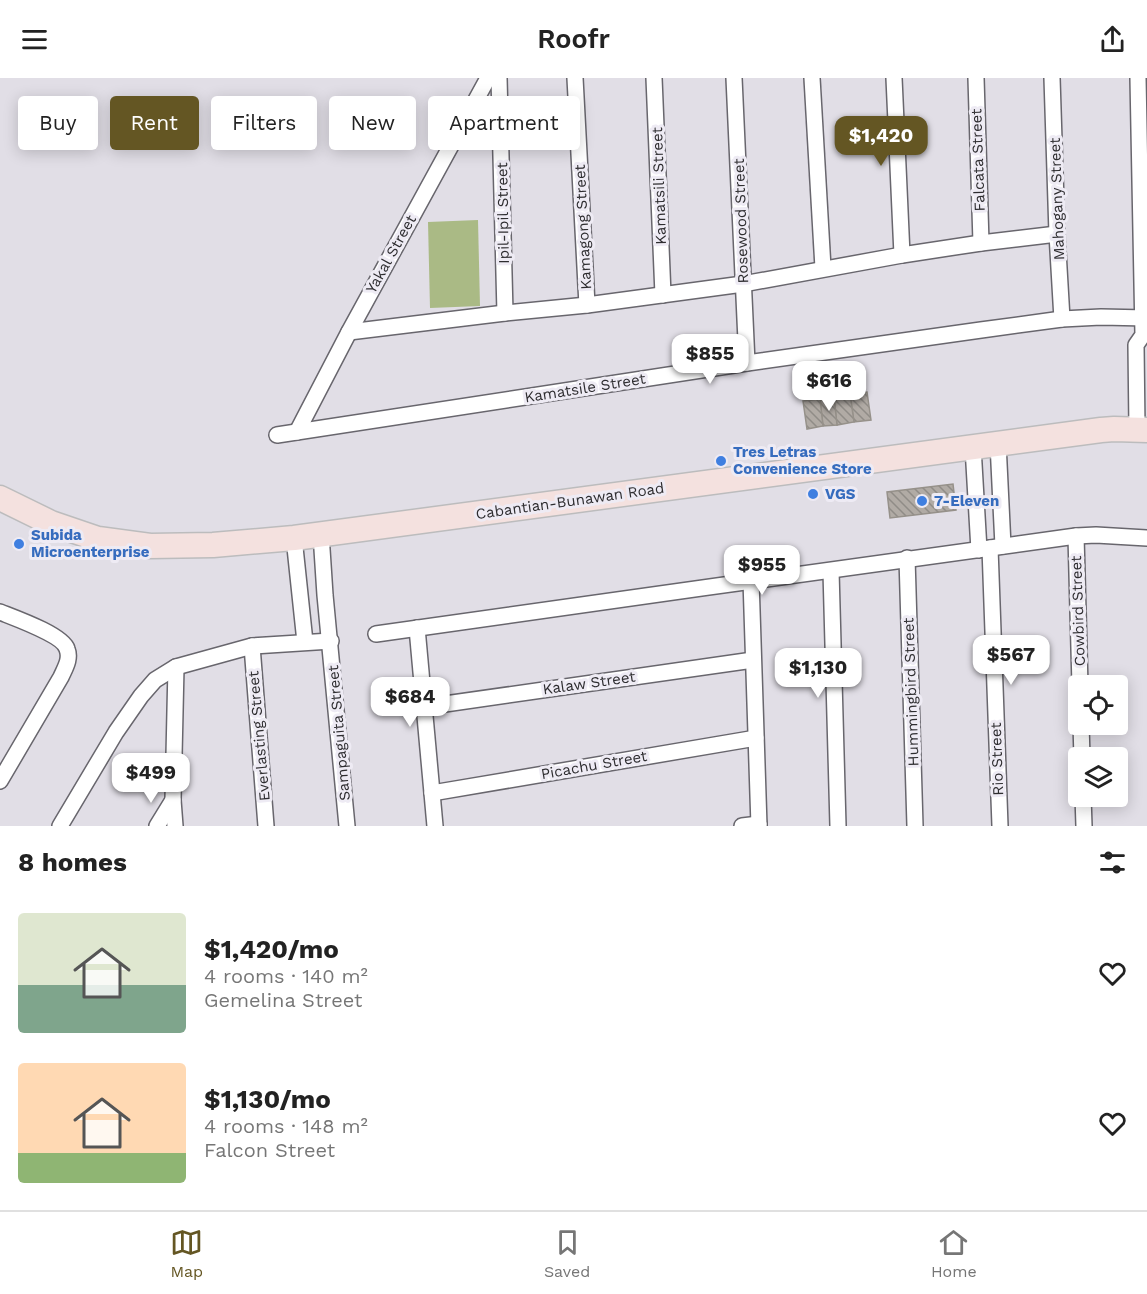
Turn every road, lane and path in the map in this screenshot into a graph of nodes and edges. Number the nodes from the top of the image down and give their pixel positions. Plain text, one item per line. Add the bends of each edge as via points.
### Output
1 (488, 78) edge
2 (500, 78) edge
3 (575, 78) edge
4 (654, 78) edge
5 (734, 78) edge
6 (812, 78) edge
7 (894, 78) edge
8 (976, 78) edge
9 (1052, 78) edge
10 (1138, 78) edge
11 (1057, 234) junction
12 (981, 243) junction
13 (902, 255) junction
14 (823, 268) junction
15 (743, 284) junction
16 (663, 295) junction
17 (586, 304) junction
18 (505, 313) junction
19 (1145, 318) edge
20 (1062, 319) junction
21 (349, 332) junction
22 (1145, 336) edge
23 (747, 363) junction
24 (1142, 429) edge
25 (297, 432) junction
26 (277, 435) dead end
27 (998, 443) junction
28 (973, 447) junction
29 (0, 498) edge
30 (321, 534) junction
31 (1076, 536) junction
32 (294, 538) junction
33 (1147, 538) edge
34 (991, 548) junction
35 (907, 558) junction
36 (831, 571) junction
37 (751, 580) junction
38 (1, 615) edge
39 (417, 628) junction
40 (376, 634) dead end
41 (331, 640) junction
42 (305, 642) junction
43 (252, 646) junction
44 (753, 660) junction
45 (177, 667) junction
46 (1080, 675) edge
47 (424, 706) junction
48 (756, 738) junction
49 (0, 781) edge
50 (432, 793) junction
51 (173, 800) junction
52 (1083, 807) edge
53 (759, 825) edge
54 (60, 826) edge
55 (157, 826) edge
56 (175, 826) edge
57 (266, 826) edge
58 (347, 826) edge
59 (435, 826) edge
60 (742, 826) edge
61 (838, 826) edge
62 (915, 826) edge
63 (1000, 826) edge
64 (1084, 826) edge

1 - 21 street, Yakal Street
2 - 18 street, Ipil-Ipil Street
3 - 17 street, Kamagong Street
4 - 16 street, Kamatsili Street
5 - 15 street, Rosewood Street
6 - 14 street
7 - 13 street
8 - 12 street, Falcata Street
9 - 11 street, Mahogany Street
10 - 19 street
11 - 12 street
11 - 20 street, Mahogany Street
12 - 13 street
13 - 14 street
14 - 15 street
15 - 16 street
15 - 23 street, Rosewood Street
16 - 17 street
17 - 18 street
18 - 21 street
19 - 20 street, Kamatsile Street
19 - 22 street
20 - 23 street, Kamatsile Street
21 - 25 street, Yakal Street
22 - 24 street via 1136,345
23 - 25 street, Kamatsile Street
24 - 27 main road, Cabantian-Bunawan Road
25 - 26 street, Kamatsile Street
27 - 28 main road, Cabantian-Bunawan Road
27 - 34 street
28 - 30 main road, Cabantian-Bunawan Road
28 - 34 street
29 - 32 main road, Cabantian-Bunawan Road via 51,523 108,541 192,546
30 - 32 main road, Cabantian-Bunawan Road
30 - 41 street, Sampaguita Street
31 - 33 street
31 - 34 street
31 - 46 street, Cowbird Street
32 - 42 street
34 - 35 street
34 - 63 street, Rio Street
35 - 36 street
35 - 62 street, Hummingbird Street
36 - 37 street
36 - 61 street
37 - 39 street
37 - 44 street
38 - 49 street via 52,635 64,643 69,657
39 - 40 street
39 - 47 street
41 - 42 street
41 - 58 street, Sampaguita Street
42 - 43 street
43 - 45 street
43 - 57 street, Everlasting Street
44 - 47 street, Kalaw Street
44 - 48 street
45 - 51 street
45 - 54 street via 155,680 141,696
47 - 50 street
48 - 50 street, Picachu Street
48 - 53 street
50 - 59 street
51 - 55 street
51 - 56 street
52 - 64 street
53 - 60 street

